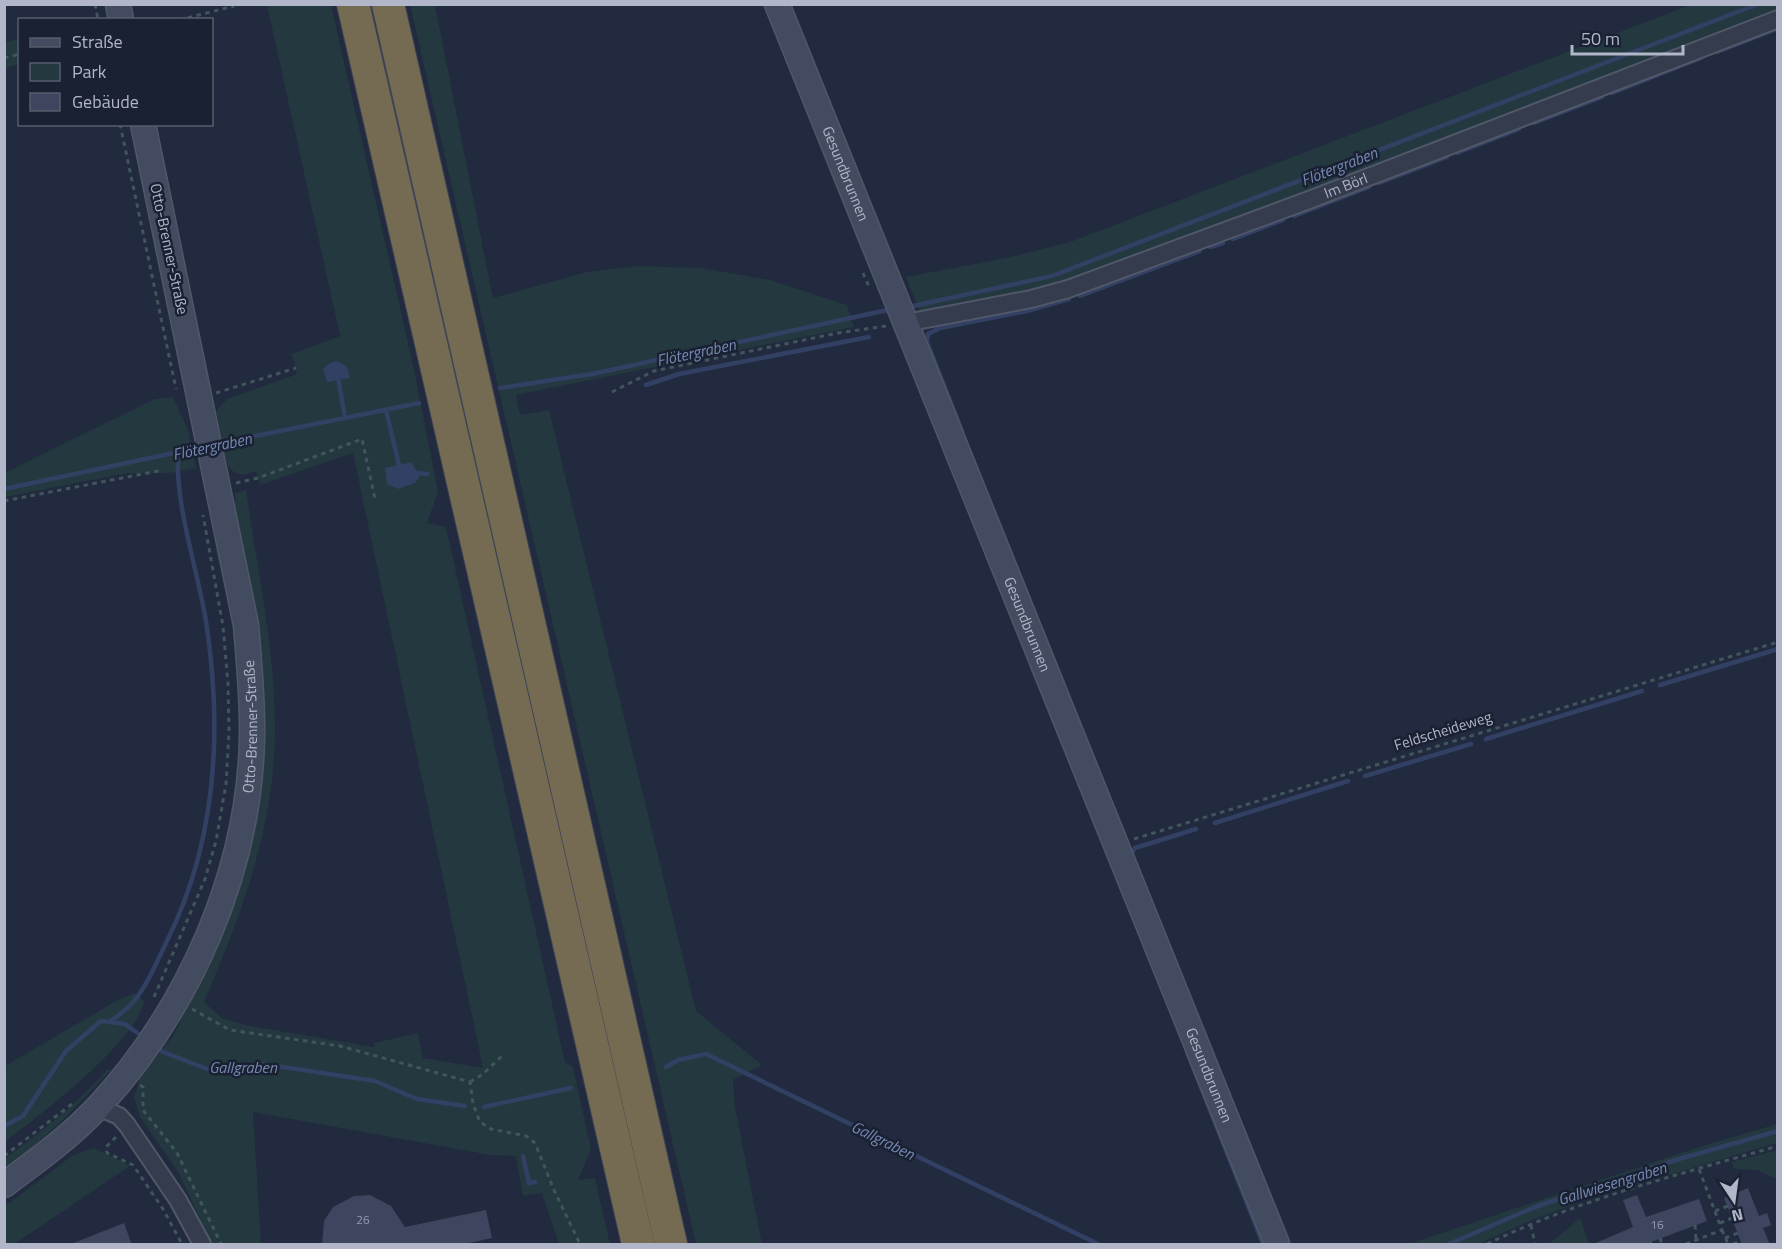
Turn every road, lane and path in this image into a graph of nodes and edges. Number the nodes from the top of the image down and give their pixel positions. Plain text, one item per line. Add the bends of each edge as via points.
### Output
1 (353, 4) edge
2 (388, 4) edge
3 (777, 4) edge
4 (234, 6) edge
5 (187, 18) edge
6 (1778, 19) edge
7 (121, 126) edge
8 (143, 126) edge
9 (906, 323) junction
10 (296, 368) dead end
11 (612, 392) dead end
12 (189, 395) junction
13 (163, 470) dead end
14 (217, 476) junction
15 (375, 499) dead end
16 (4, 501) edge
17 (203, 513) dead end
18 (1778, 642) edge
19 (1116, 841) junction
20 (176, 999) junction
21 (150, 1005) dead end
22 (504, 1054) dead end
23 (470, 1082) junction
24 (143, 1087) dead end
25 (87, 1103) junction
26 (1778, 1146) edge
27 (106, 1147) dead end
28 (4, 1156) edge
29 (1699, 1169) junction
30 (4, 1185) edge
31 (1728, 1206) dead end
32 (1715, 1211) junction
33 (1732, 1218) dead end
34 (1720, 1223) junction
35 (1531, 1225) junction
36 (1695, 1225) dead end
37 (1722, 1230) junction
38 (1738, 1233) dead end
39 (1660, 1238) dead end
40 (1725, 1238) junction
41 (1696, 1240) junction
42 (1741, 1242) dead end
43 (182, 1245) edge
44 (202, 1245) edge
45 (221, 1245) edge
46 (580, 1245) edge
47 (638, 1245) edge
48 (671, 1245) edge
49 (1277, 1245) edge
50 (1487, 1245) edge
51 (1535, 1245) edge
52 (1662, 1245) edge
53 (1686, 1245) edge
54 (1728, 1245) edge
55 (1733, 1245) edge

1 - 47 highway
2 - 48 highway
3 - 9 street, Gesundbrunnen
4 - 5 path
6 - 9 street, Im Börl via 1068,289
7 - 12 path
8 - 12 street, Otto-Brenner-Straße
9 - 11 path via 654,371
9 - 19 street, Gesundbrunnen
10 - 12 path
12 - 14 street, Otto-Brenner-Straße via 207,426
13 - 16 path
14 - 15 path via 258,478 362,439
14 - 20 street, Otto-Brenner-Straße via 246,625 252,741 247,799 225,893
17 - 21 path via 223,626 228,684 226,784 205,879
18 - 19 path, Feldscheideweg via 1124,843
19 - 49 street, Gesundbrunnen
20 - 23 path via 230,1030 340,1046
20 - 25 street, Otto-Brenner-Straße via 141,1052
22 - 23 path
23 - 46 path via 480,1122 491,1129 526,1136 535,1143
24 - 45 path via 143,1110 177,1153
25 - 28 path
25 - 30 street, Otto-Brenner-Straße via 52,1149
25 - 44 street via 156,1166
26 - 29 path
27 - 43 path via 107,1153 133,1165
29 - 32 path
29 - 35 path
31 - 32 path
32 - 34 path
33 - 34 path
34 - 37 path
35 - 50 path
35 - 51 path
36 - 41 path
37 - 40 path
37 - 41 path
38 - 40 path
39 - 52 path
40 - 54 path
41 - 53 path
42 - 55 path

